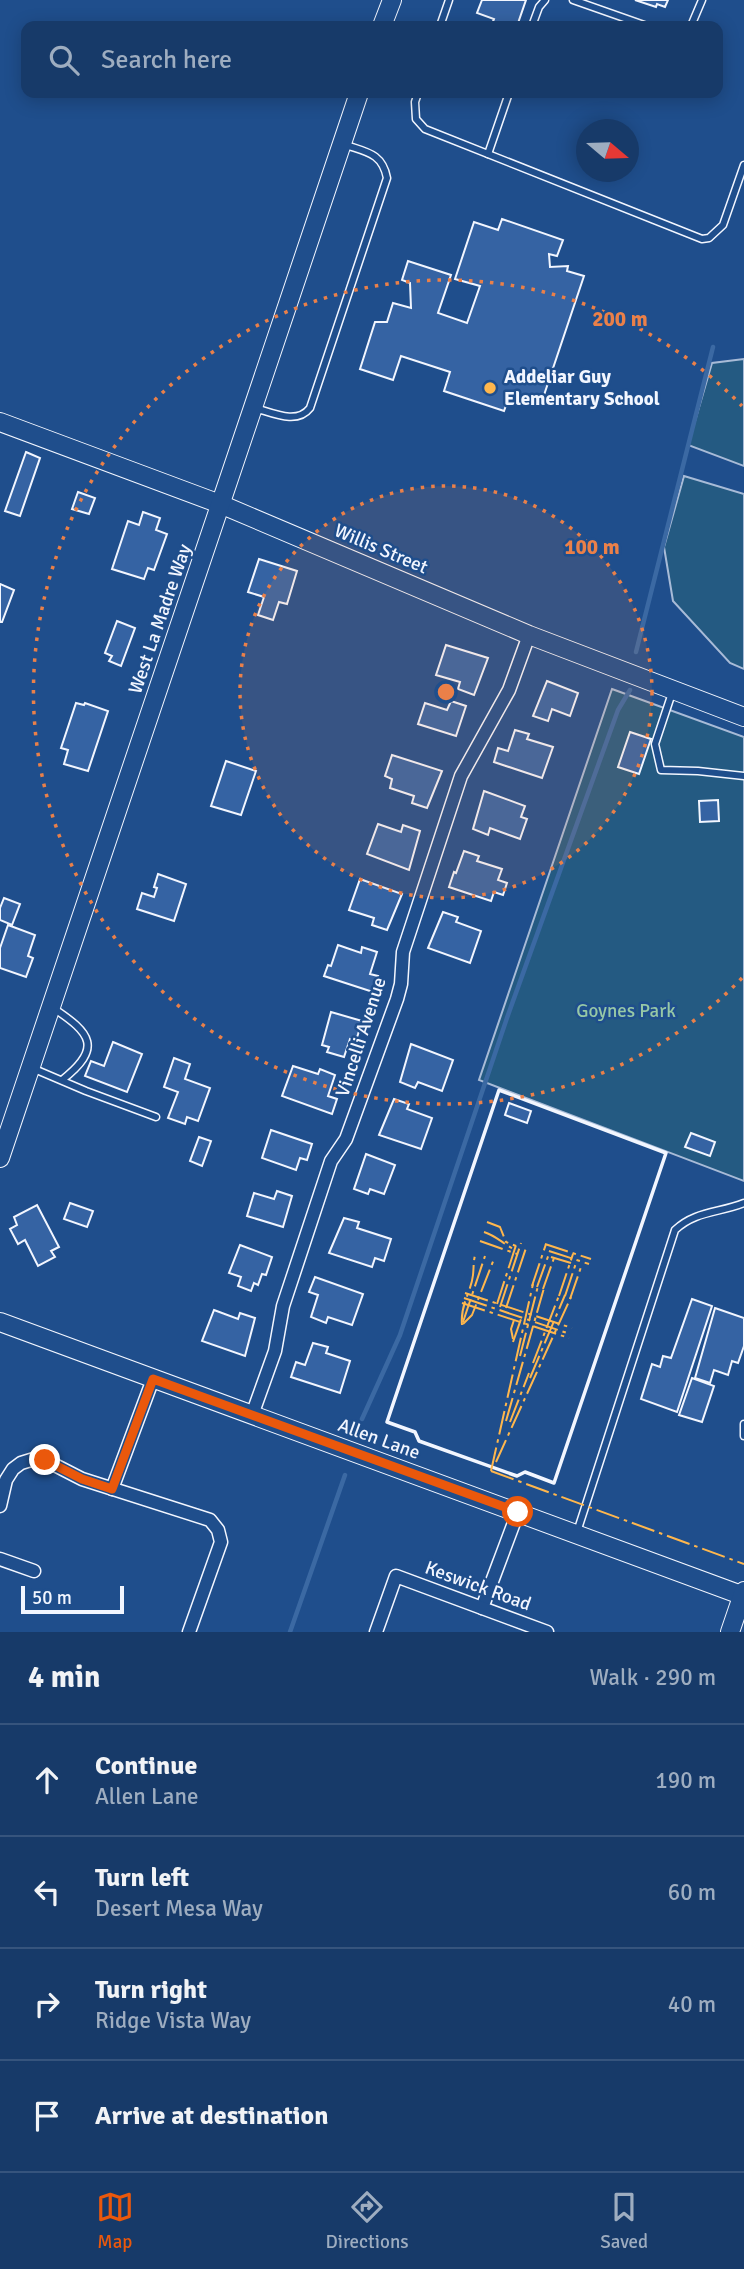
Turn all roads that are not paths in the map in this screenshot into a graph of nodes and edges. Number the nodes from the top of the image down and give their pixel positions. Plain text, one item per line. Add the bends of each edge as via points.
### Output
1 (391, 0) edge
2 (449, 0) edge
3 (545, 0) edge
4 (573, 0) edge
5 (702, 0) edge
6 (384, 21) edge
7 (442, 21) edge
8 (534, 21) edge
9 (633, 21) edge
10 (693, 21) edge
11 (357, 98) edge
12 (416, 98) edge
13 (507, 98) edge
14 (342, 144) junction
15 (488, 154) junction
16 (744, 165) edge
17 (253, 407) junction
18 (0, 422) edge
19 (220, 504) junction
20 (529, 635) junction
21 (673, 689) junction
22 (744, 716) edge
23 (744, 776) edge
24 (51, 1007) junction
25 (30, 1068) junction
26 (62, 1080) junction
27 (156, 1117) dead end
28 (0, 1158) edge
29 (744, 1203) edge
30 (0, 1322) edge
31 (153, 1379) junction
32 (251, 1415) junction
33 (744, 1424) edge
34 (744, 1436) edge
35 (112, 1489) junction
36 (0, 1506) edge
37 (518, 1512) junction
38 (576, 1534) junction
39 (0, 1559) edge
40 (34, 1571) dead end
41 (744, 1594) edge
42 (482, 1608) junction
43 (189, 1632) edge
44 (376, 1632) edge
45 (547, 1632) edge
46 (730, 1632) edge

1 - 6 street
2 - 7 lane
3 - 8 lane
4 - 9 lane
5 - 10 lane
11 - 14 street, West La Madre Way
12 - 15 lane via 416,119 425,129
13 - 15 lane
14 - 17 street, West La Madre Way
14 - 17 lane via 377,157 387,178 310,408 292,418
15 - 16 lane via 702,239 723,225
17 - 19 street, West La Madre Way
18 - 19 street, Willis Street
19 - 20 street, Willis Street
19 - 24 street, West La Madre Way
20 - 21 street, Willis Street
20 - 32 street, Vincelli Avenue via 509,690 461,776 403,952 397,999 346,1139 331,1161 283,1306 275,1351
21 - 22 street, Willis Street
21 - 23 lane via 655,744 661,770
24 - 25 street, West La Madre Way
24 - 26 lane via 76,1023 88,1047 85,1059
25 - 26 lane
25 - 28 street, West La Madre Way
26 - 27 lane
29 - 38 lane via 696,1215 675,1230
30 - 31 street, Allen Lane
31 - 32 street, Allen Lane
31 - 35 street
32 - 37 street, Allen Lane
33 - 34 lane
35 - 36 street via 34,1459 13,1469
35 - 43 street via 210,1520 218,1530 220,1549
37 - 38 street, Allen Lane
37 - 42 street
38 - 41 street, Allen Lane
39 - 40 street
41 - 46 street
42 - 44 street, Keswick Road via 396,1576
42 - 45 street, Keswick Road

